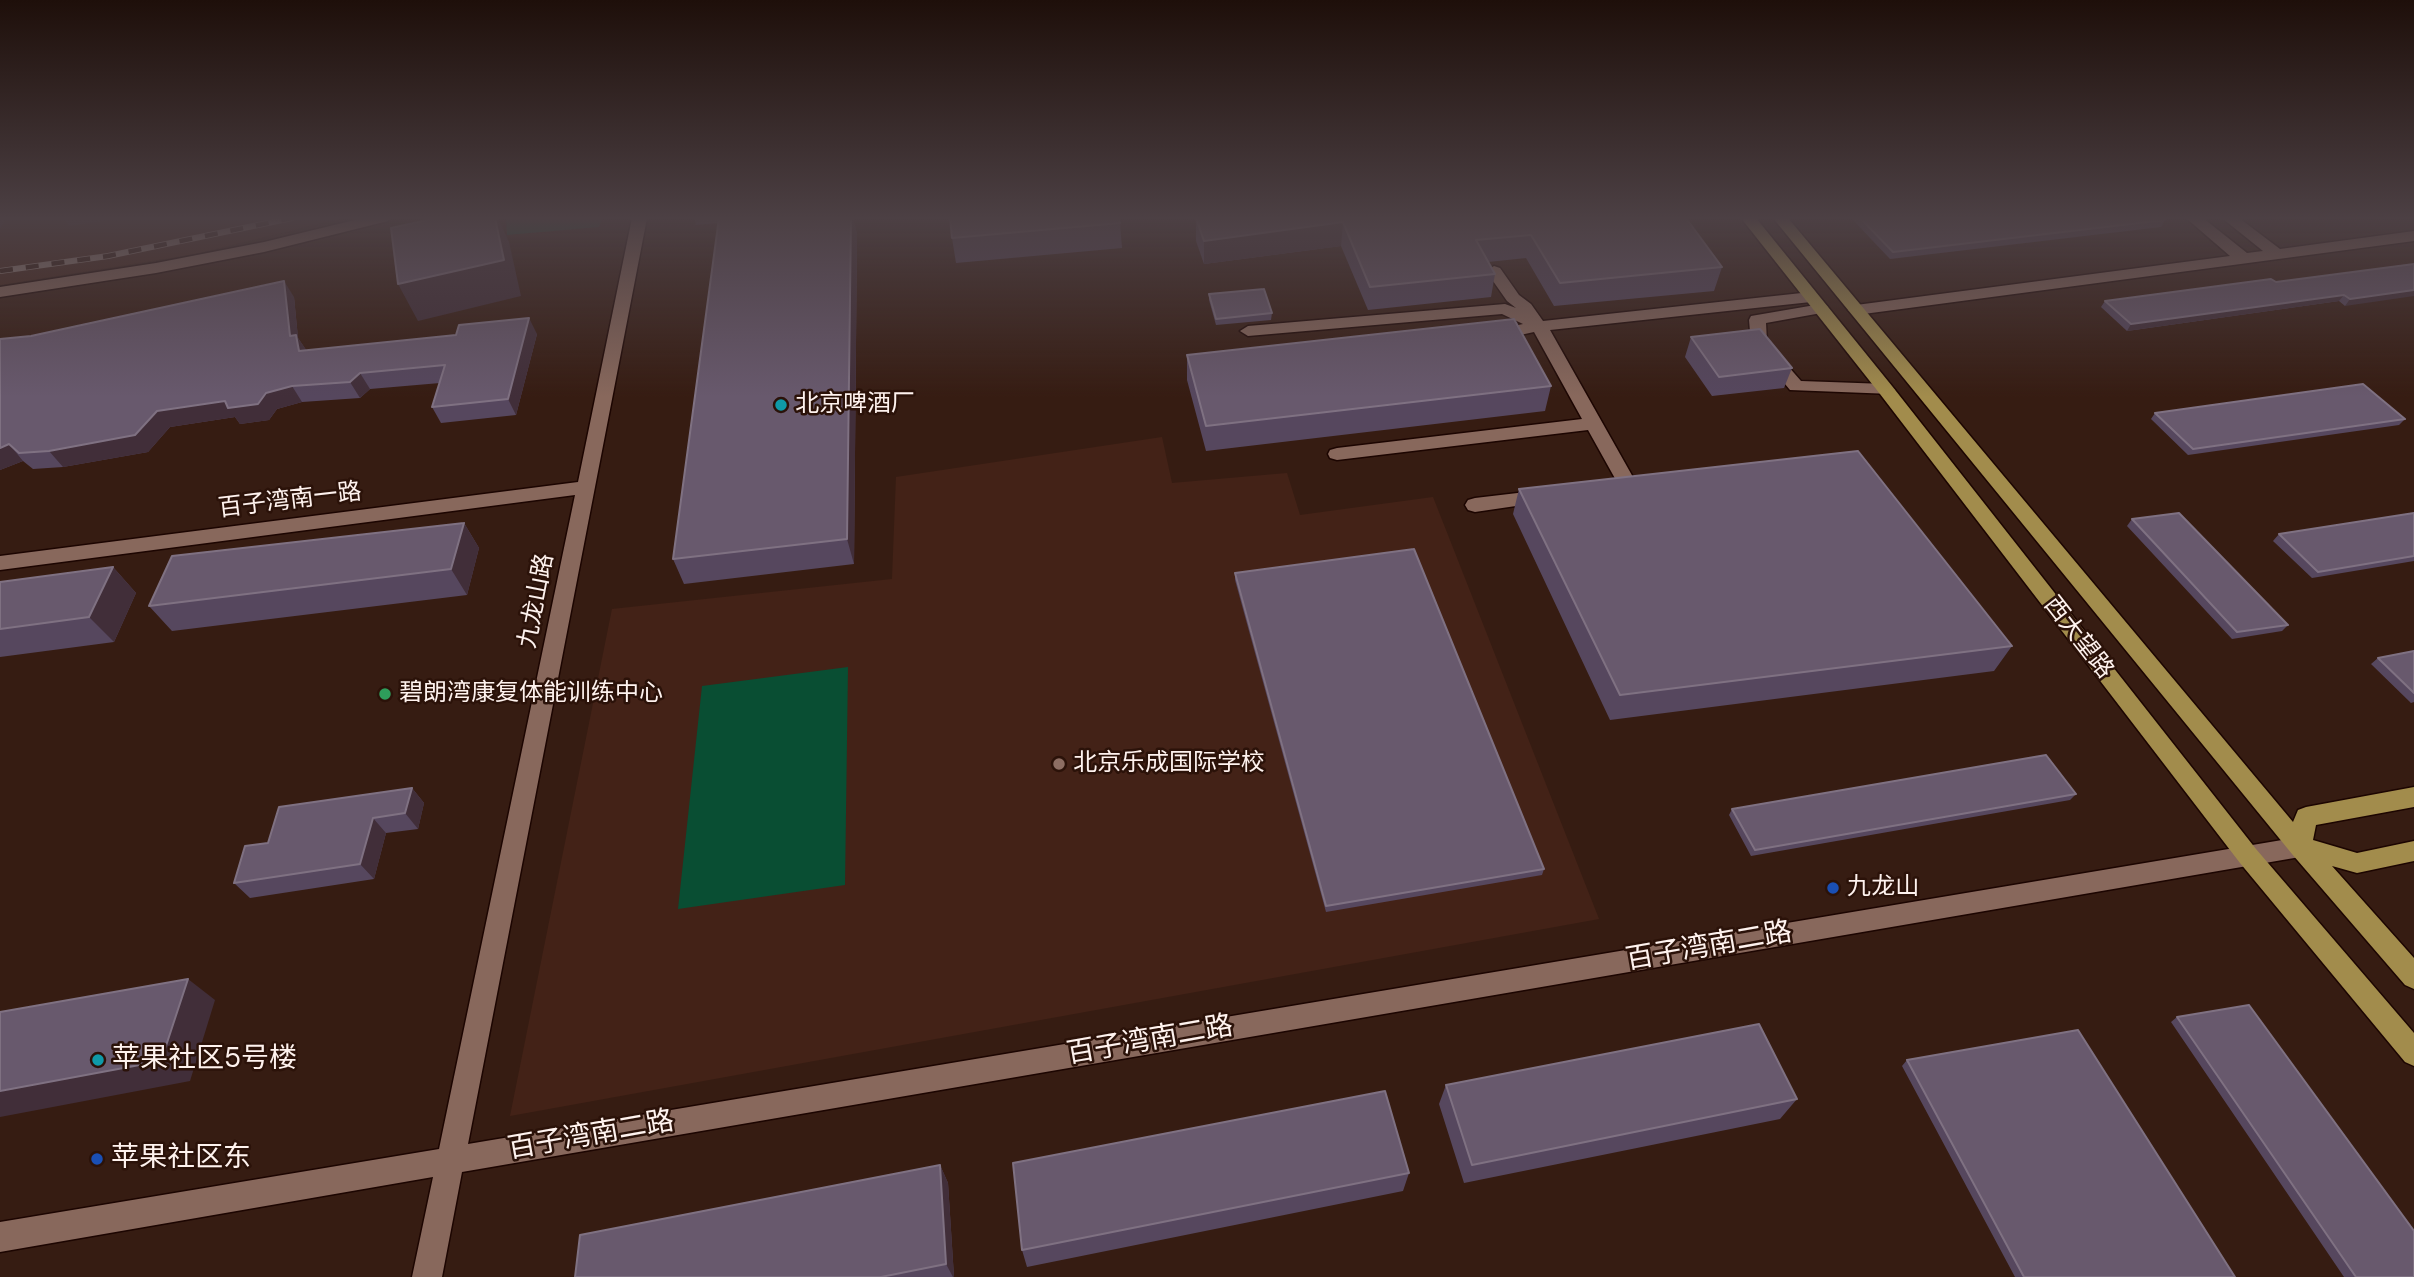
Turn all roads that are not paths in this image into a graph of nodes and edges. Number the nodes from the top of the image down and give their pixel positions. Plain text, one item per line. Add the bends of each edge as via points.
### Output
1 (94, 278) edge
2 (628, 278) edge
3 (1499, 278) edge
4 (1796, 278) edge
5 (1829, 278) edge
6 (2097, 278) edge
7 (0, 292) edge
8 (1816, 303) junction
9 (1856, 310) junction
10 (1539, 326) junction
11 (1248, 331) dead end
12 (1473, 339) edge
13 (1886, 390) junction
14 (1594, 423) junction
15 (1337, 454) dead end
16 (586, 487) junction
17 (1604, 489) edge
18 (1565, 494) edge
19 (1475, 505) dead end
20 (0, 563) edge
21 (2414, 797) edge
22 (2301, 847) junction
23 (2414, 851) edge
24 (2248, 856) junction
25 (2414, 977) edge
26 (2414, 1052) edge
27 (451, 1160) junction
28 (0, 1237) edge
29 (427, 1277) edge

1 - 7 street
2 - 16 street, 九龙山路
3 - 10 street
4 - 8 main road, 西大望路
5 - 9 main road, 西大望路
6 - 9 street
8 - 10 street
8 - 13 main road, 西大望路
8 - 13 street via 1757,320 1759,343 1797,386
9 - 22 main road, 西大望路
10 - 11 street via 1505,309
10 - 12 street
10 - 14 street
13 - 24 main road, 西大望路
14 - 15 street
14 - 17 street via 1636,485
16 - 20 street, 百子湾南一路
16 - 27 street, 九龙山路
18 - 19 street
21 - 22 main road via 2306,817
22 - 23 main road via 2357,863
22 - 24 street, 百子湾南二路
22 - 25 main road, 西大望路
24 - 26 main road, 西大望路
24 - 27 street, 百子湾南二路
27 - 28 street, 百子湾南二路
27 - 29 street, 九龙山路

